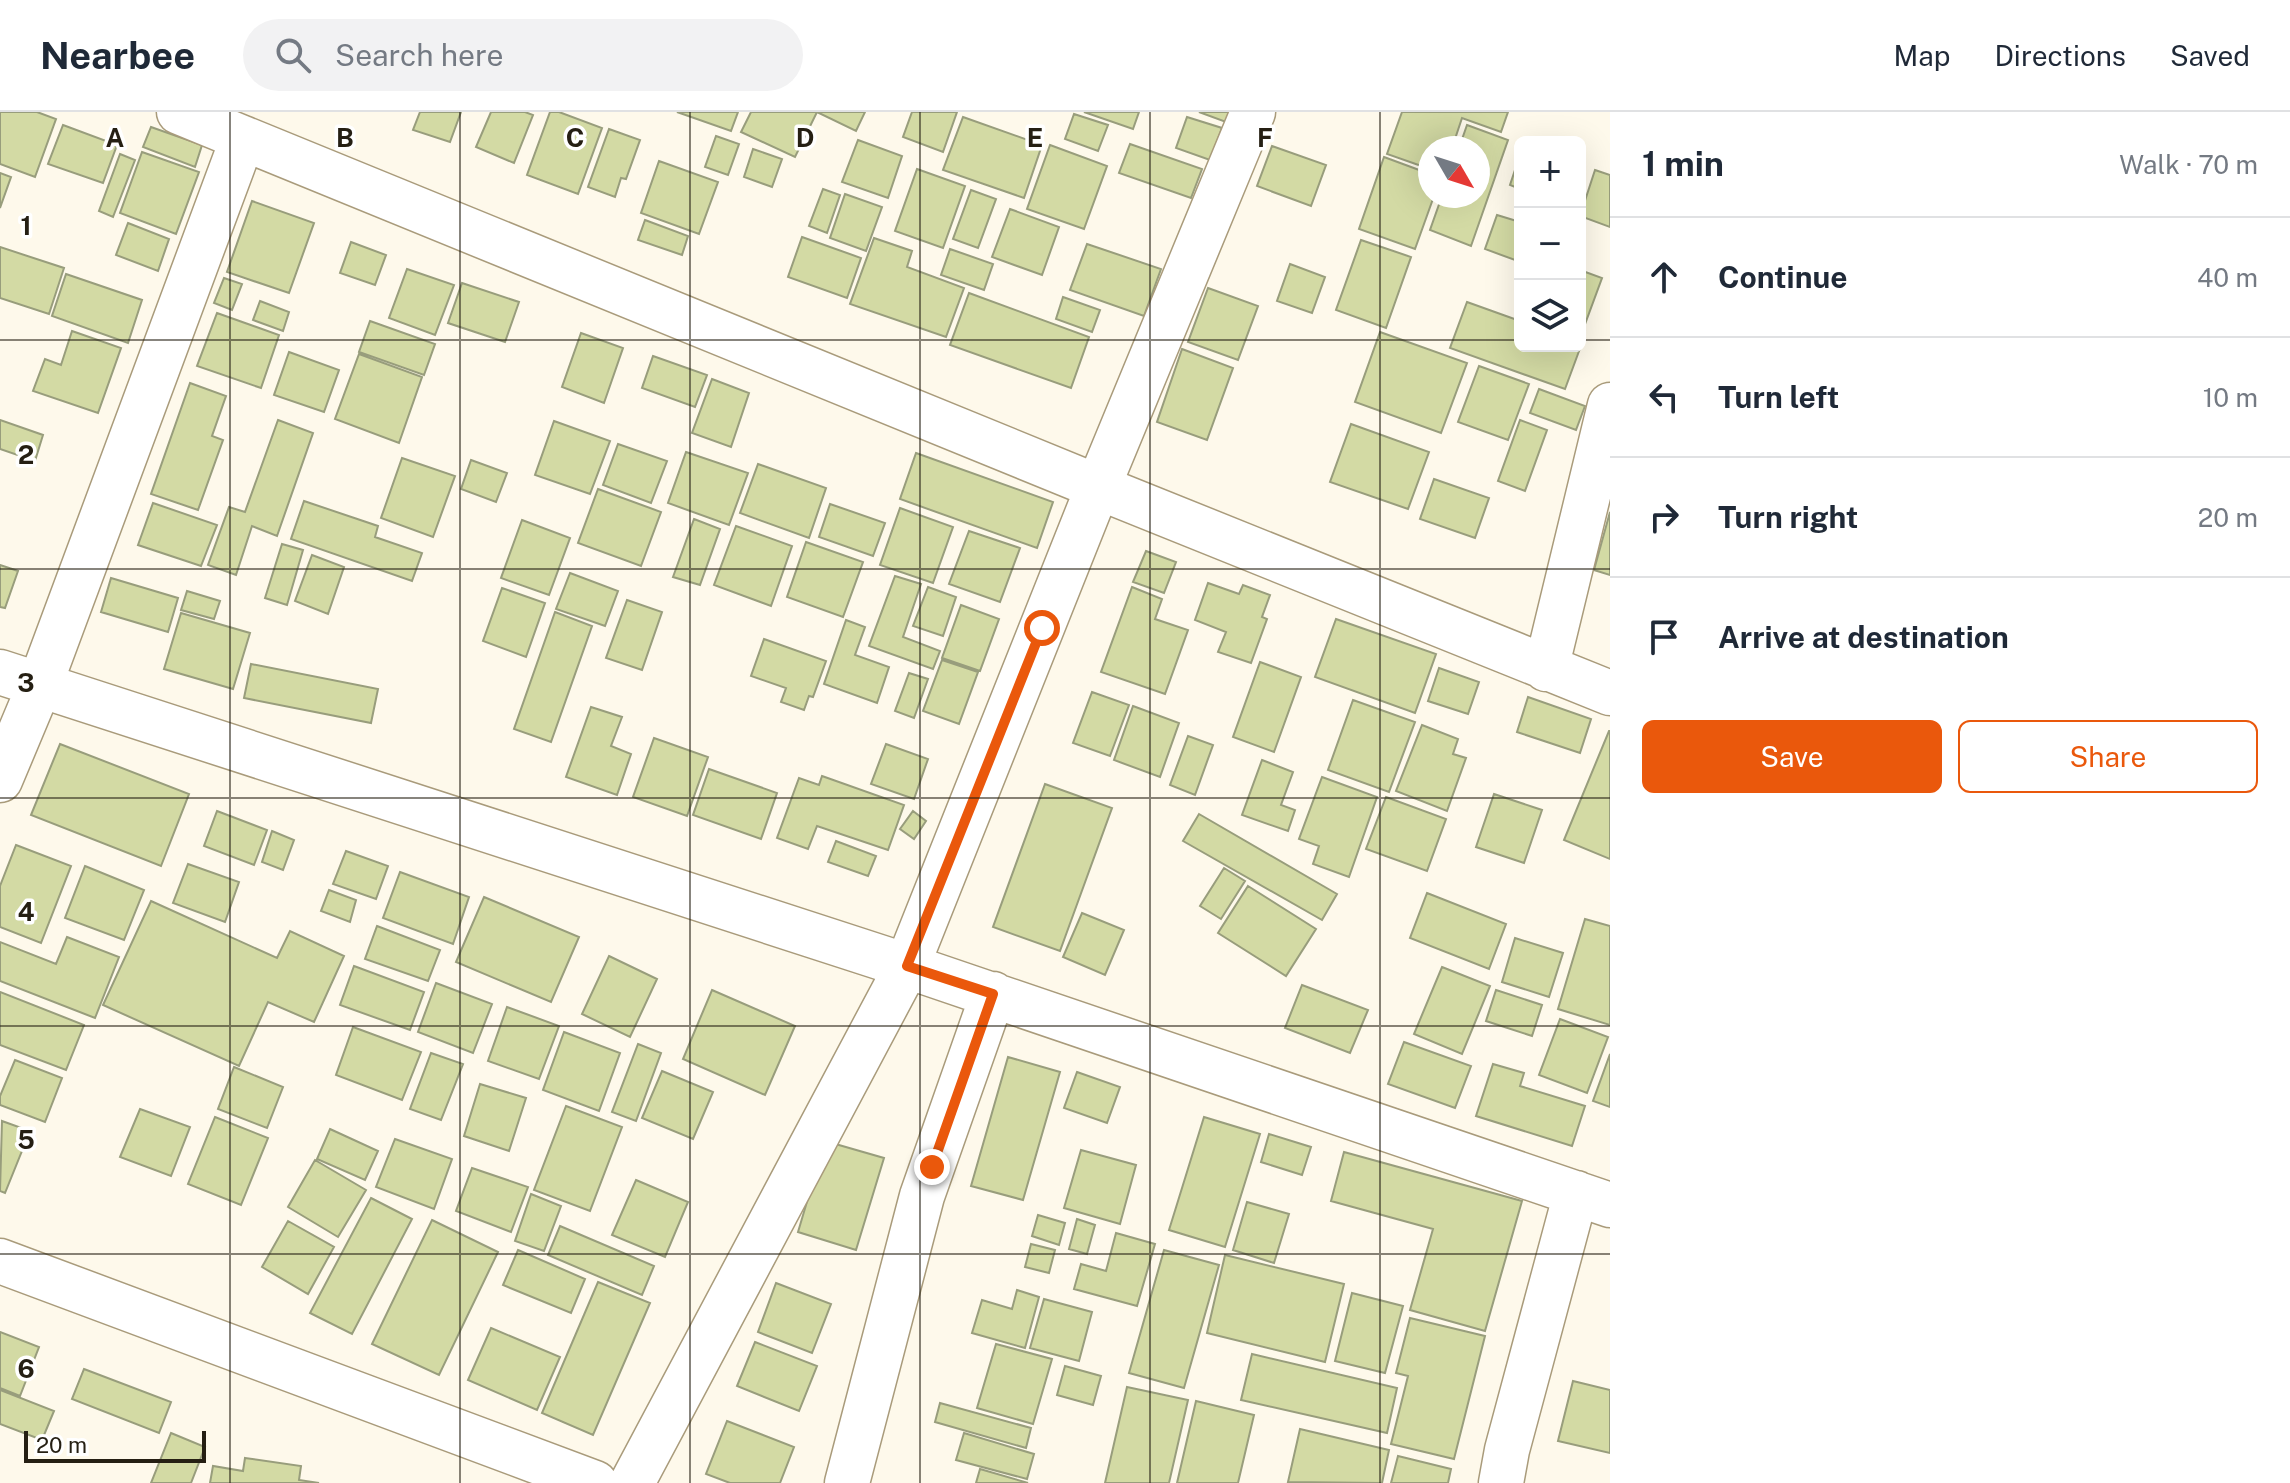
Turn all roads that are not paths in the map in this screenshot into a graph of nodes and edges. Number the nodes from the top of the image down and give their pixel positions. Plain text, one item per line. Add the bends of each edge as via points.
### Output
1 (179, 112) edge
2 (1253, 112) edge
3 (243, 138) junction
4 (1610, 405) edge
5 (1098, 487) junction
6 (1546, 669) junction
7 (19, 680) edge
8 (1610, 693) edge
9 (0, 780) edge
10 (907, 966) junction
11 (993, 994) junction
12 (1593, 1199) edge
13 (0, 1261) edge
14 (595, 1483) edge
15 (632, 1483) edge
16 (847, 1483) edge
17 (1501, 1483) edge

1 - 3 street
2 - 5 street
3 - 5 street
3 - 7 street
4 - 6 street
5 - 6 street
5 - 10 street
6 - 8 street
7 - 9 street
7 - 10 street
10 - 11 street
10 - 15 street
11 - 12 street
11 - 16 street via 922,1196
12 - 17 street via 1507,1450
13 - 14 street

